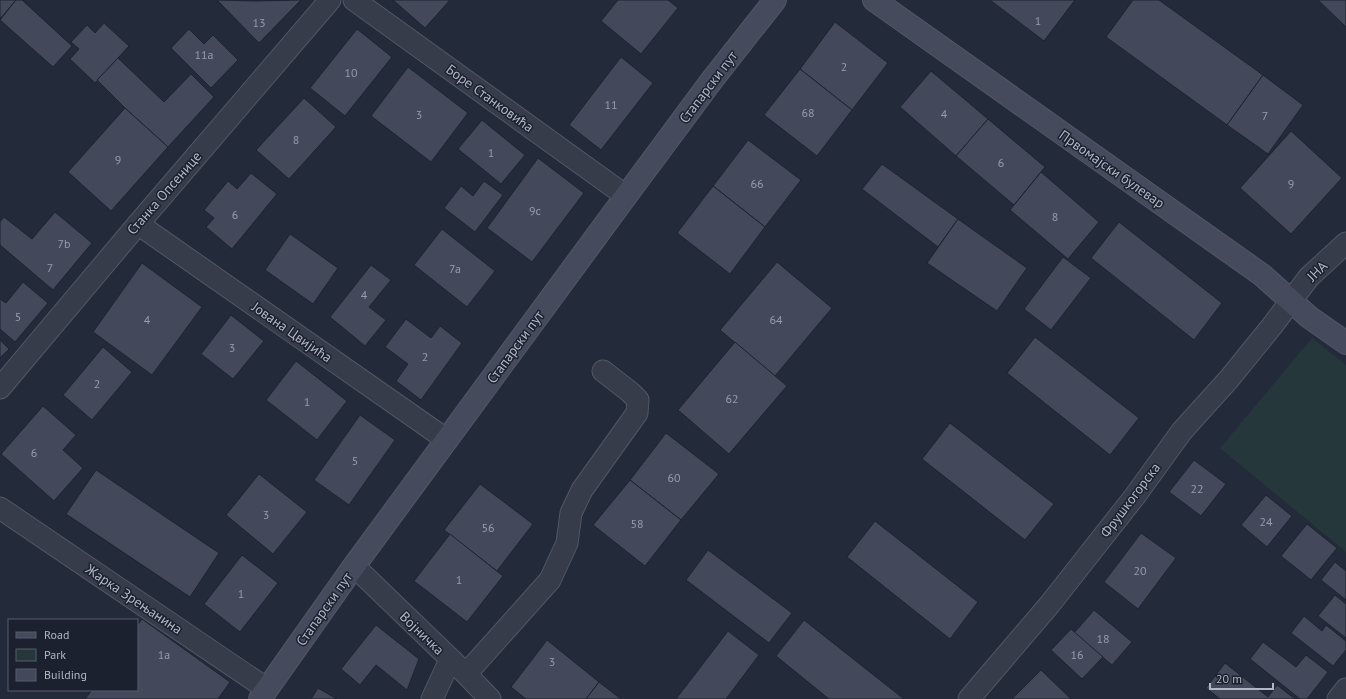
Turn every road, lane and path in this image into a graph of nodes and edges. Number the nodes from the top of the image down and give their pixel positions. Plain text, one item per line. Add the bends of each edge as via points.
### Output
1 (330, 0) edge
2 (354, 0) edge
3 (775, 0) edge
4 (882, 4) edge
5 (626, 196) junction
6 (138, 224) junction
7 (1346, 242) edge
8 (1290, 301) junction
9 (1346, 343) edge
10 (603, 371) dead end
11 (0, 388) edge
12 (447, 440) junction
13 (0, 508) edge
14 (354, 566) junction
15 (450, 660) junction
16 (466, 674) junction
17 (1346, 689) edge
18 (264, 694) edge
19 (432, 699) edge
20 (490, 699) edge
21 (969, 699) edge
22 (1338, 699) edge

1 - 6 street, Станка Опсенице
2 - 5 street, Боре Станковића
3 - 5 main road, Стапарски пут
4 - 8 main road, Првомајски булевар via 1262,275
5 - 12 main road, Стапарски пут
6 - 11 street, Станка Опсенице
6 - 12 street, Јована Цвијића
7 - 8 street, ЈНА via 1309,277
8 - 9 main road, Првомајски булевар
8 - 21 street, Фрушкогорска via 1229,379 1182,431 1050,604
10 - 16 street via 638,400 637,413 582,490 571,513 567,543 550,580
12 - 14 main road, Стапарски пут
13 - 18 street, Жарка Зрењанина
14 - 15 street, Војничка
14 - 18 main road, Стапарски пут
15 - 16 street, Војничка
15 - 19 street
16 - 20 street, Војничка
17 - 22 street

